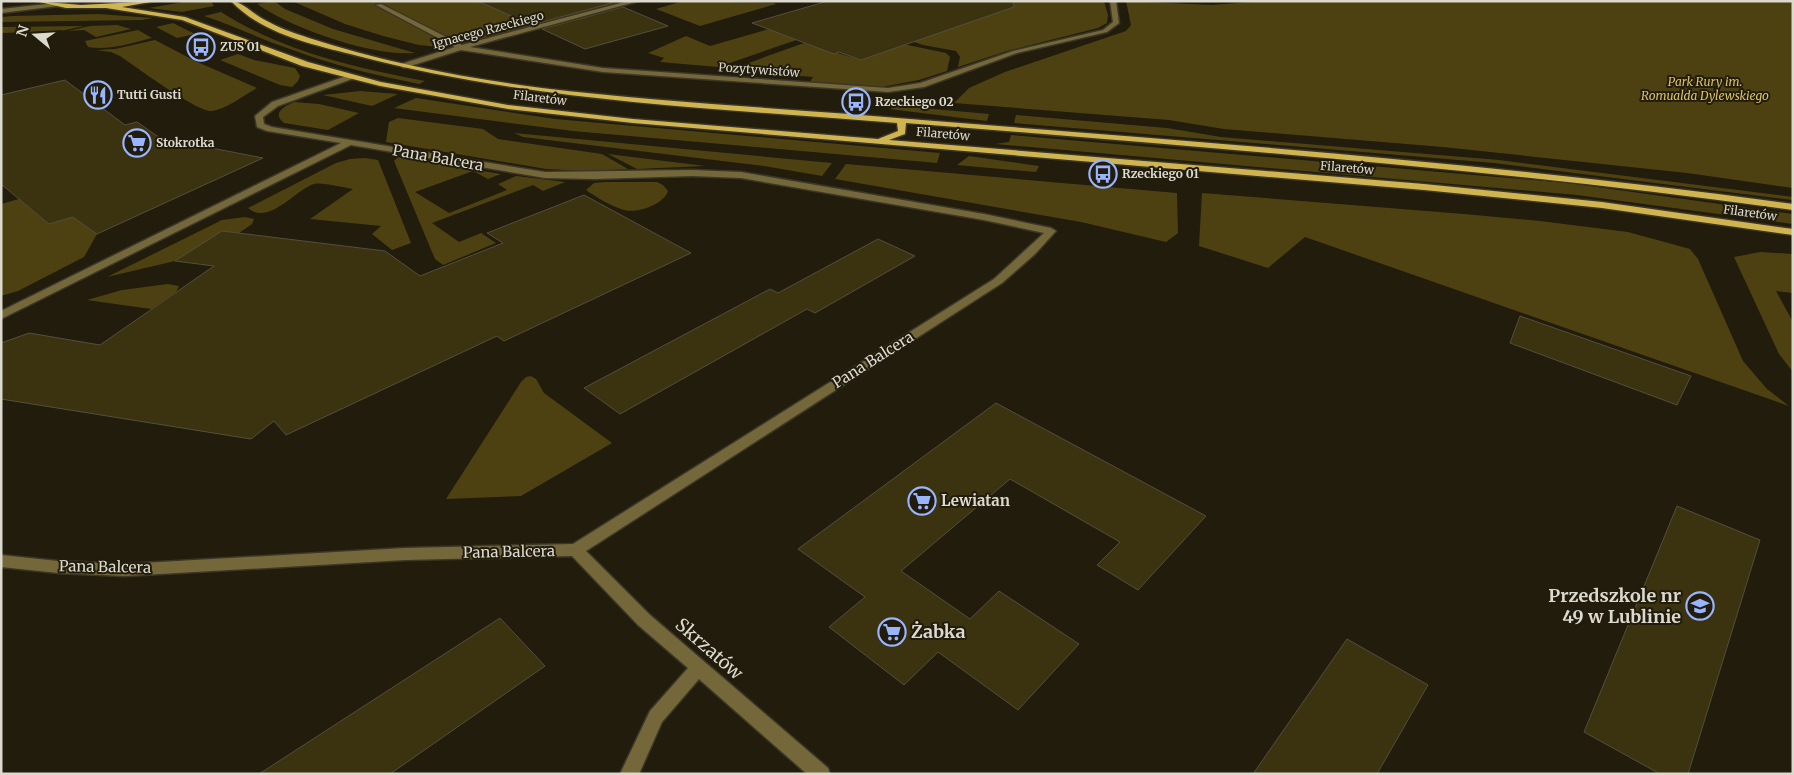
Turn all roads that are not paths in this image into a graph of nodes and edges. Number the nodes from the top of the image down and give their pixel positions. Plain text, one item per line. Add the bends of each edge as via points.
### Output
1 (38, 1) edge
2 (153, 1) edge
3 (234, 1) edge
4 (636, 1) edge
5 (1113, 1) edge
6 (56, 5) junction
7 (379, 5) dead end
8 (102, 6) junction
9 (1, 11) edge
10 (462, 48) junction
11 (404, 66) junction
12 (349, 77) junction
13 (900, 120) junction
14 (874, 140) junction
15 (350, 142) junction
16 (1793, 207) edge
17 (1793, 232) edge
18 (1, 316) edge
19 (576, 550) junction
20 (1, 560) edge
21 (699, 667) junction
22 (629, 774) edge
23 (821, 774) edge

1 - 6 main road
2 - 8 main road
3 - 11 main road, Filaretów via 251,15 287,32
4 - 10 street, Ignacego Rzeckiego
5 - 10 street, Pozytywistów via 1116,23 1105,31 1035,46 929,84 899,90 603,70
6 - 8 main road
6 - 9 street
7 - 10 street, Pozytywistów
8 - 12 main road, Filaretów via 183,18
10 - 11 street, Ignacego Rzeckiego
11 - 13 main road, Filaretów via 486,82 585,94
12 - 14 main road, Filaretów via 417,92 552,112
12 - 15 street, Pana Balcera via 275,104 259,116 260,125 270,129
13 - 14 main road via 902,132
13 - 16 main road, Filaretów via 1505,171
14 - 17 main road, Filaretów via 1424,187 1611,206
15 - 18 street
15 - 19 street, Pana Balcera via 545,175 740,175 1051,231 998,281
19 - 20 street, Pana Balcera via 405,554 125,570
19 - 21 street, Skrzatów via 644,620
21 - 22 street via 656,717
21 - 23 street, Skrzatów

